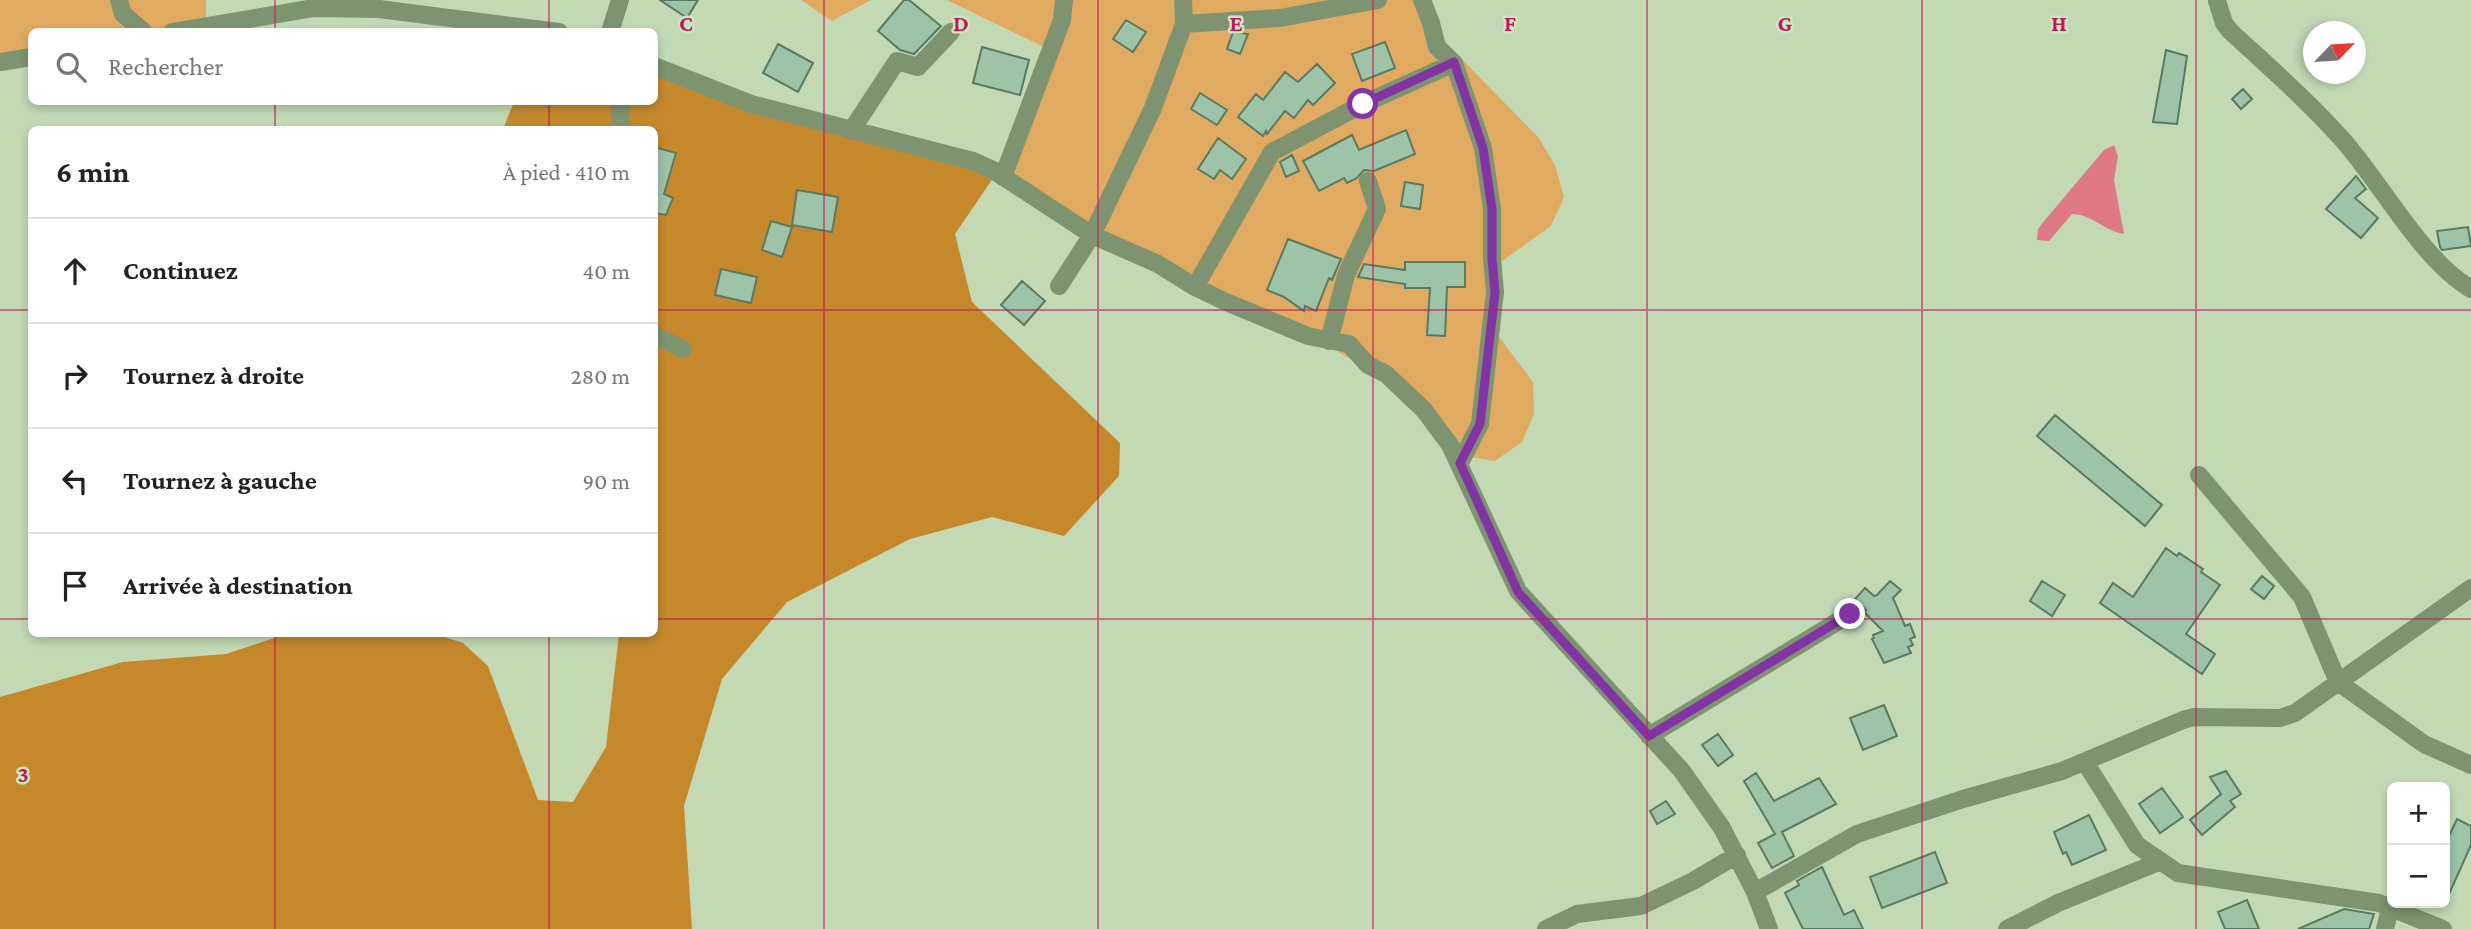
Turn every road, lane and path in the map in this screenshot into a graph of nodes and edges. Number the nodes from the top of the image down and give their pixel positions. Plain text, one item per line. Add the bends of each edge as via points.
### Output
1 (119, 0) edge
2 (620, 0) edge
3 (1065, 0) edge
4 (1183, 0) edge
5 (1378, 0) edge
6 (1422, 0) edge
7 (2217, 1) edge
8 (1184, 24) junction
9 (139, 28) edge
10 (196, 28) edge
11 (528, 28) edge
12 (611, 28) edge
13 (951, 32) dead end
14 (28, 58) edge
15 (0, 62) edge
16 (1454, 62) junction
17 (658, 68) edge
18 (620, 105) edge
19 (621, 126) edge
20 (851, 131) junction
21 (1003, 177) junction
22 (1368, 181) dead end
23 (1092, 235) junction
24 (1059, 286) dead end
25 (1195, 287) junction
26 (2471, 289) edge
27 (658, 337) edge
28 (1329, 341) junction
29 (683, 348) dead end
30 (1460, 463) junction
31 (2199, 475) dead end
32 (2471, 588) edge
33 (1850, 614) dead end
34 (2337, 682) junction
35 (1649, 736) junction
36 (2085, 762) junction
37 (2471, 765) edge
38 (1737, 855) junction
39 (2161, 861) junction
40 (1755, 892) junction
41 (2387, 907) edge
42 (2389, 908) joint
43 (1546, 929) edge
44 (1769, 929) edge
45 (2007, 929) edge
46 (2385, 929) edge
47 (2443, 929) edge

1 - 9 street via 123,14
2 - 12 street
3 - 21 street via 1062,20
4 - 8 street
5 - 8 street via 1280,18
6 - 16 street via 1437,47
7 - 26 street via 2230,31 2342,140 2433,257
8 - 23 street via 1153,108
10 - 11 street via 314,8 379,9
13 - 20 street via 918,67 897,61
14 - 15 street
16 - 25 street via 1272,152
16 - 30 street via 1483,148 1492,209 1495,292 1480,424
17 - 20 street via 751,104
18 - 19 street
20 - 21 street via 973,161
21 - 23 street
22 - 28 street via 1377,209 1346,275
23 - 24 street
23 - 25 street via 1158,264
25 - 28 street via 1308,337
27 - 29 street
28 - 30 street via 1349,344 1368,365 1386,373 1424,410
30 - 35 street via 1518,592
31 - 34 street via 2302,597
32 - 34 street
33 - 35 street
34 - 36 street via 2295,713 2280,718 2183,720
34 - 37 street via 2424,744
35 - 38 street via 1682,771
36 - 39 street via 2137,845
36 - 40 street via 1857,834
38 - 40 street
38 - 43 street via 1641,906 1577,914
39 - 41 street via 2178,873
39 - 45 street via 2057,903
40 - 44 street
42 - 46 street
42 - 47 street

